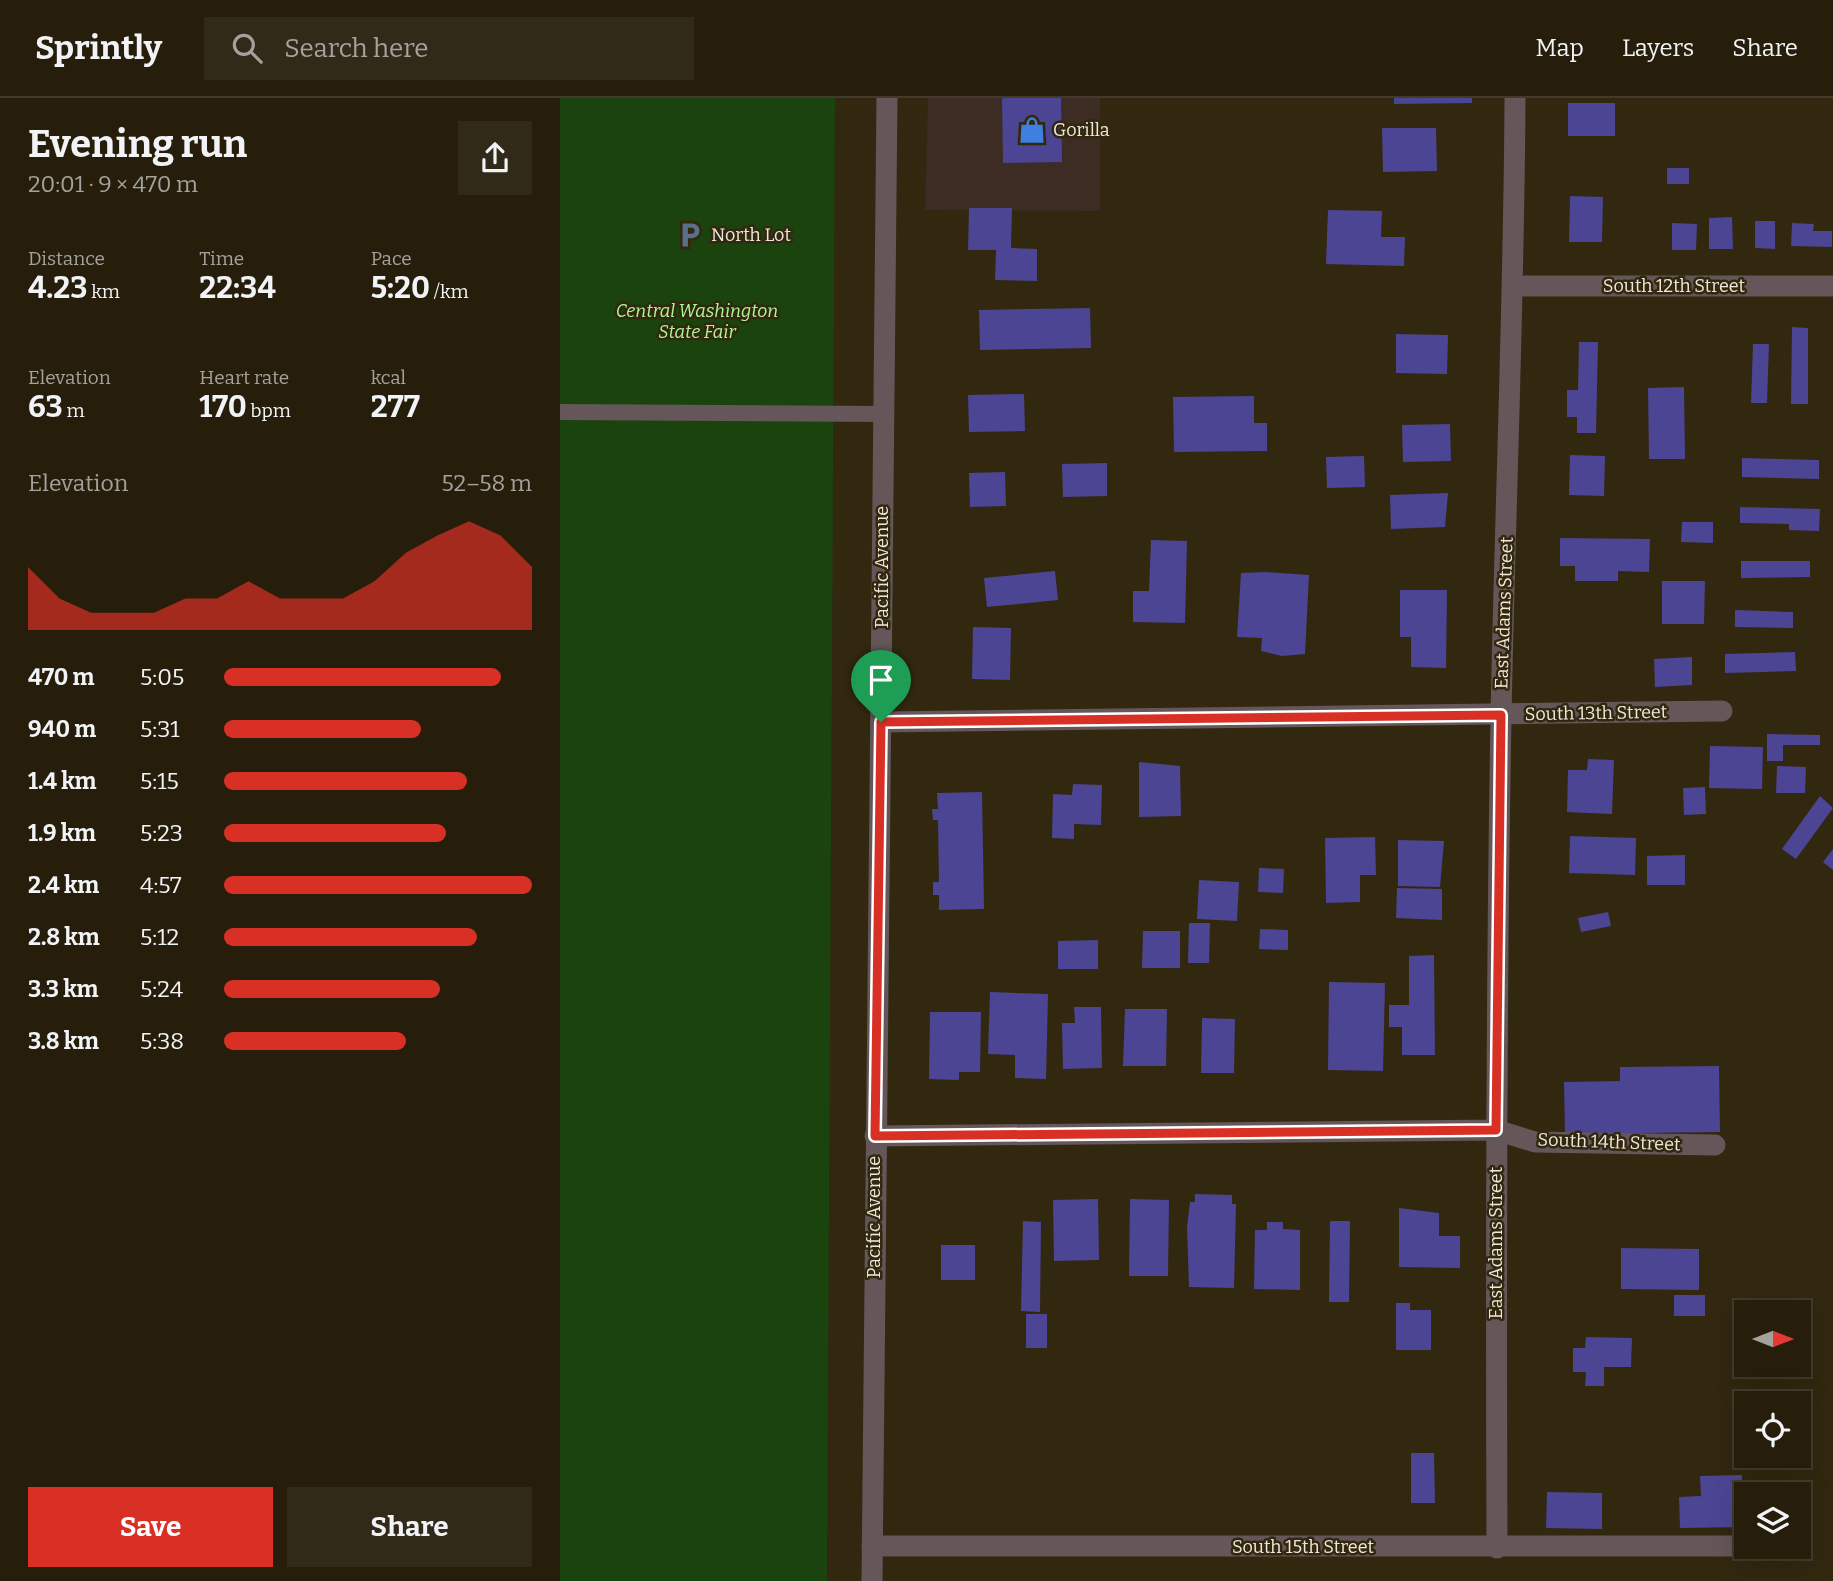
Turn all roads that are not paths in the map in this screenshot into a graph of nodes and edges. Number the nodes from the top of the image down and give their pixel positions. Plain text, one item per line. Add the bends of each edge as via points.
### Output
1 (887, 98) edge
2 (1515, 98) edge
3 (1514, 286) junction
4 (1833, 286) edge
5 (560, 412) edge
6 (884, 414) junction
7 (1722, 710) dead end
8 (1501, 715) junction
9 (881, 722) junction
10 (1496, 1130) junction
11 (875, 1136) junction
12 (1715, 1145) dead end
13 (872, 1546) junction
14 (1734, 1546) dead end
15 (1497, 1548) junction
16 (872, 1581) edge

1 - 6 street, Pacific Avenue
2 - 3 street, East Adams Street
3 - 4 street, South 12th Street
3 - 8 street, East Adams Street
5 - 6 lane
6 - 9 street, Pacific Avenue
7 - 8 street, South 13th Street
8 - 9 street, South 13th Street
8 - 10 street, East Adams Street
9 - 11 street, Pacific Avenue
10 - 11 street, South 14th Street
10 - 12 street, South 14th Street via 1535,1142
10 - 15 street, East Adams Street
11 - 13 street, Pacific Avenue
13 - 15 street, South 15th Street
13 - 16 street, Pacific Avenue
14 - 15 street, South 15th Street

